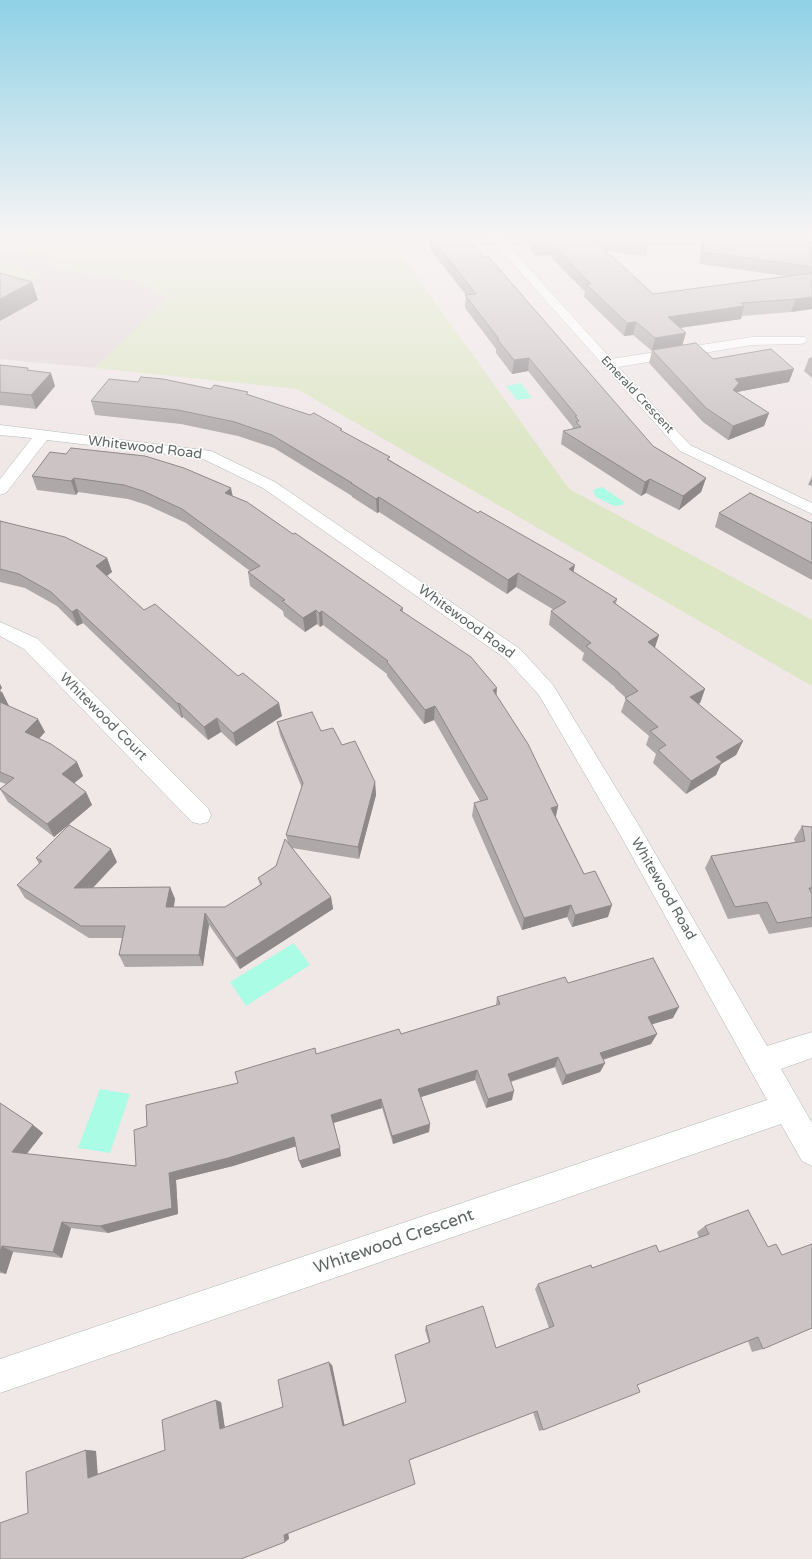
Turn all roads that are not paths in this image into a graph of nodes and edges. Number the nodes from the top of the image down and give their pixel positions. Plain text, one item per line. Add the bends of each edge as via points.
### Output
1 (560, 310) edge
2 (800, 340) dead end
3 (608, 364) junction
4 (0, 430) edge
5 (43, 435) junction
6 (0, 490) edge
7 (812, 509) edge
8 (0, 628) edge
9 (200, 815) dead end
10 (812, 1046) edge
11 (761, 1062) junction
12 (788, 1107) junction
13 (812, 1151) edge
14 (0, 1376) edge

1 - 3 street, Emerald Crescent
2 - 3 street via 752,341
3 - 7 street, Emerald Crescent via 685,448
4 - 5 street, Whitewood Road
5 - 6 street
5 - 11 street, Whitewood Road via 205,454 269,485 513,654 546,690 630,831
8 - 9 street, Whitewood Court via 31,644
10 - 11 street
11 - 12 street, Whitewood Road
12 - 13 street, Whitewood Road
12 - 14 street, Whitewood Crescent

